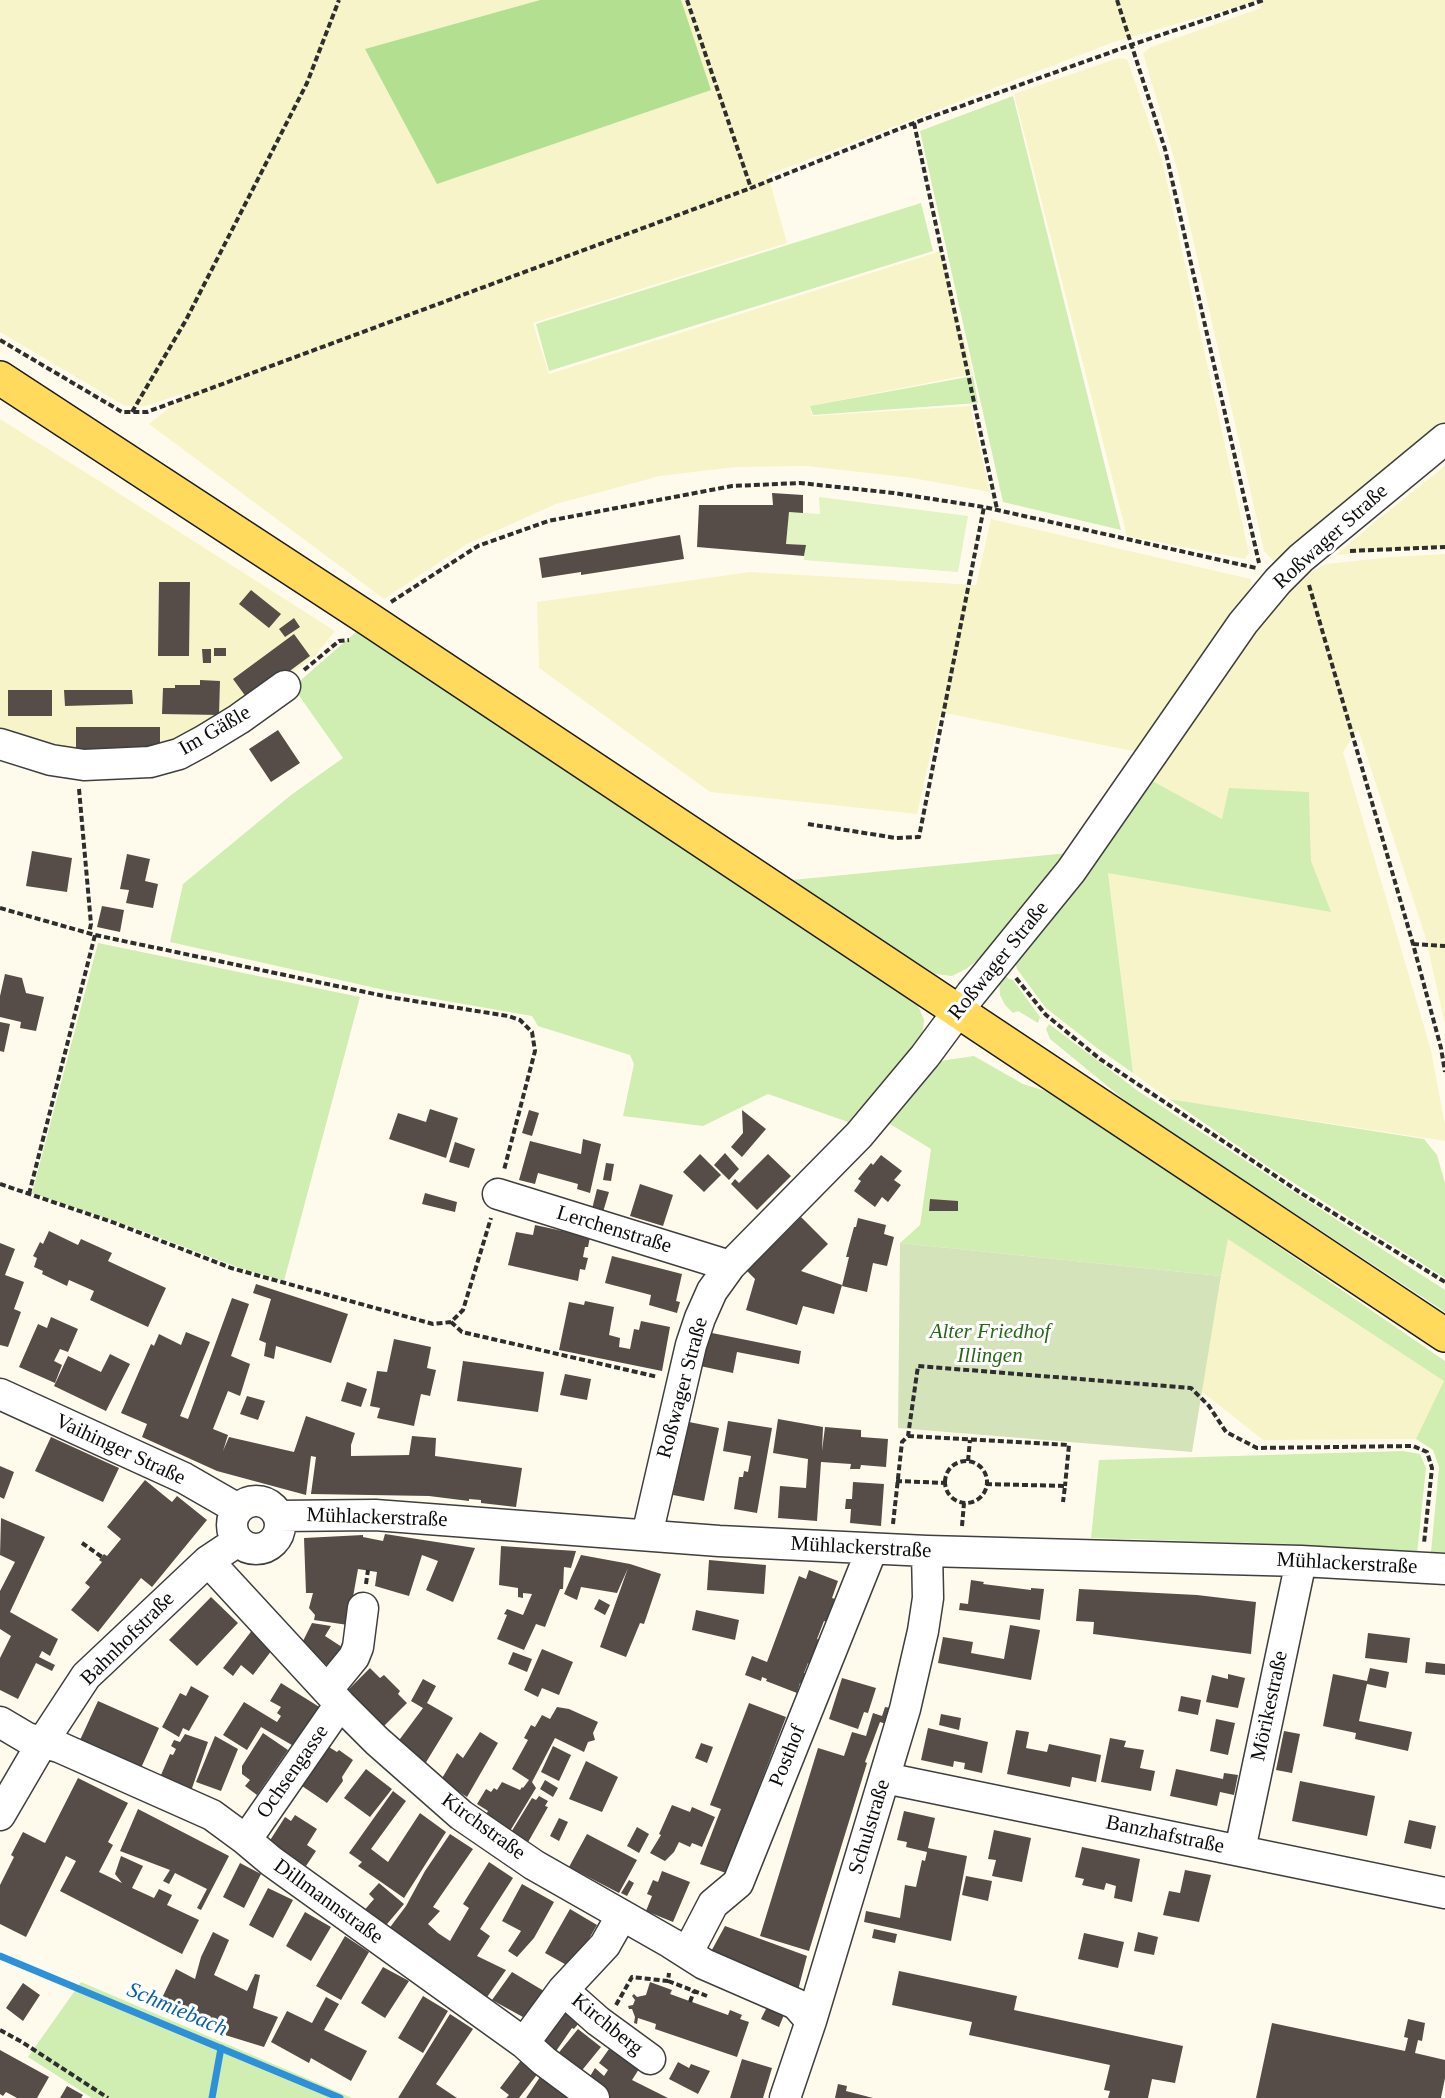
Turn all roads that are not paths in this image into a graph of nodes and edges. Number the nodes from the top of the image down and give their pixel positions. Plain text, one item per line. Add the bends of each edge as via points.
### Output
1 (0, 378) edge
2 (1445, 438) edge
3 (285, 686) road end
4 (0, 744) edge
5 (958, 1010) junction
6 (498, 1194) road end
7 (730, 1266) junction
8 (1445, 1335) edge
9 (0, 1394) edge
10 (238, 1509) junction
11 (279, 1516) junction
12 (646, 1535) junction
13 (238, 1540) junction
14 (881, 1549) junction
15 (927, 1551) junction
16 (1300, 1561) junction
17 (1433, 1569) edge
18 (218, 1571) junction
19 (363, 1608) dead end
20 (333, 1697) junction
21 (0, 1722) edge
22 (42, 1743) junction
23 (885, 1778) junction
24 (0, 1815) edge
25 (246, 1840) junction
26 (1240, 1850) junction
27 (1445, 1893) edge
28 (622, 1915) junction
29 (679, 1948) junction
30 (563, 1990) junction
31 (811, 2021) junction
32 (524, 2043) junction
33 (650, 2059) dead end
34 (594, 2098) edge
35 (786, 2098) edge

1 - 5 main road
2 - 5 street, Roßwager Straße via 1278,581 1243,623 1071,871
3 - 4 street, Im Gäßle via 179,754 150,762 84,765 51,760
5 - 7 street, Roßwager Straße via 859,1135
5 - 8 main road
6 - 7 street, Lerchenstraße
7 - 12 street, Roßwager Straße via 712,1291 700,1318
9 - 10 street, Vaihinger Straße via 184,1478
10 - 11 street via 243,1504 261,1501 270,1504
10 - 13 street via 232,1520
11 - 12 street, Mühlackerstraße via 375,1515
11 - 13 street via 280,1529 270,1545 252,1548
12 - 14 street, Mühlackerstraße
13 - 18 street, Bahnhofstraße
14 - 15 street, Mühlackerstraße
14 - 29 street, Posthof via 738,1883 712,1904
15 - 16 street, Mühlackerstraße
15 - 23 street, Schulstraße via 928,1598 923,1631
16 - 17 street, Mühlackerstraße
16 - 26 street, Mörikestraße
18 - 20 street, Kirchstraße
18 - 22 street, Bahnhofstraße via 86,1676
19 - 20 street, Ochsengasse via 358,1647
20 - 25 street, Ochsengasse
20 - 28 street, Kirchstraße via 461,1815 534,1865
21 - 22 street, Dillmannstraße
22 - 24 street, Bahnhofstraße
22 - 25 street, Dillmannstraße via 212,1815
23 - 26 street, Banzhafstraße
23 - 31 street, Schulstraße
25 - 32 street, Dillmannstraße via 271,1862
26 - 27 street, Banzhafstraße
28 - 29 street, Kirchstraße
28 - 30 street, Kirchberg via 604,1945
29 - 31 street, Kirchstraße via 704,1964 796,2004
30 - 32 street, Kirchberg
30 - 33 street, Kirchberg
31 - 35 street, Schulstraße
32 - 34 street, Dillmannstraße

